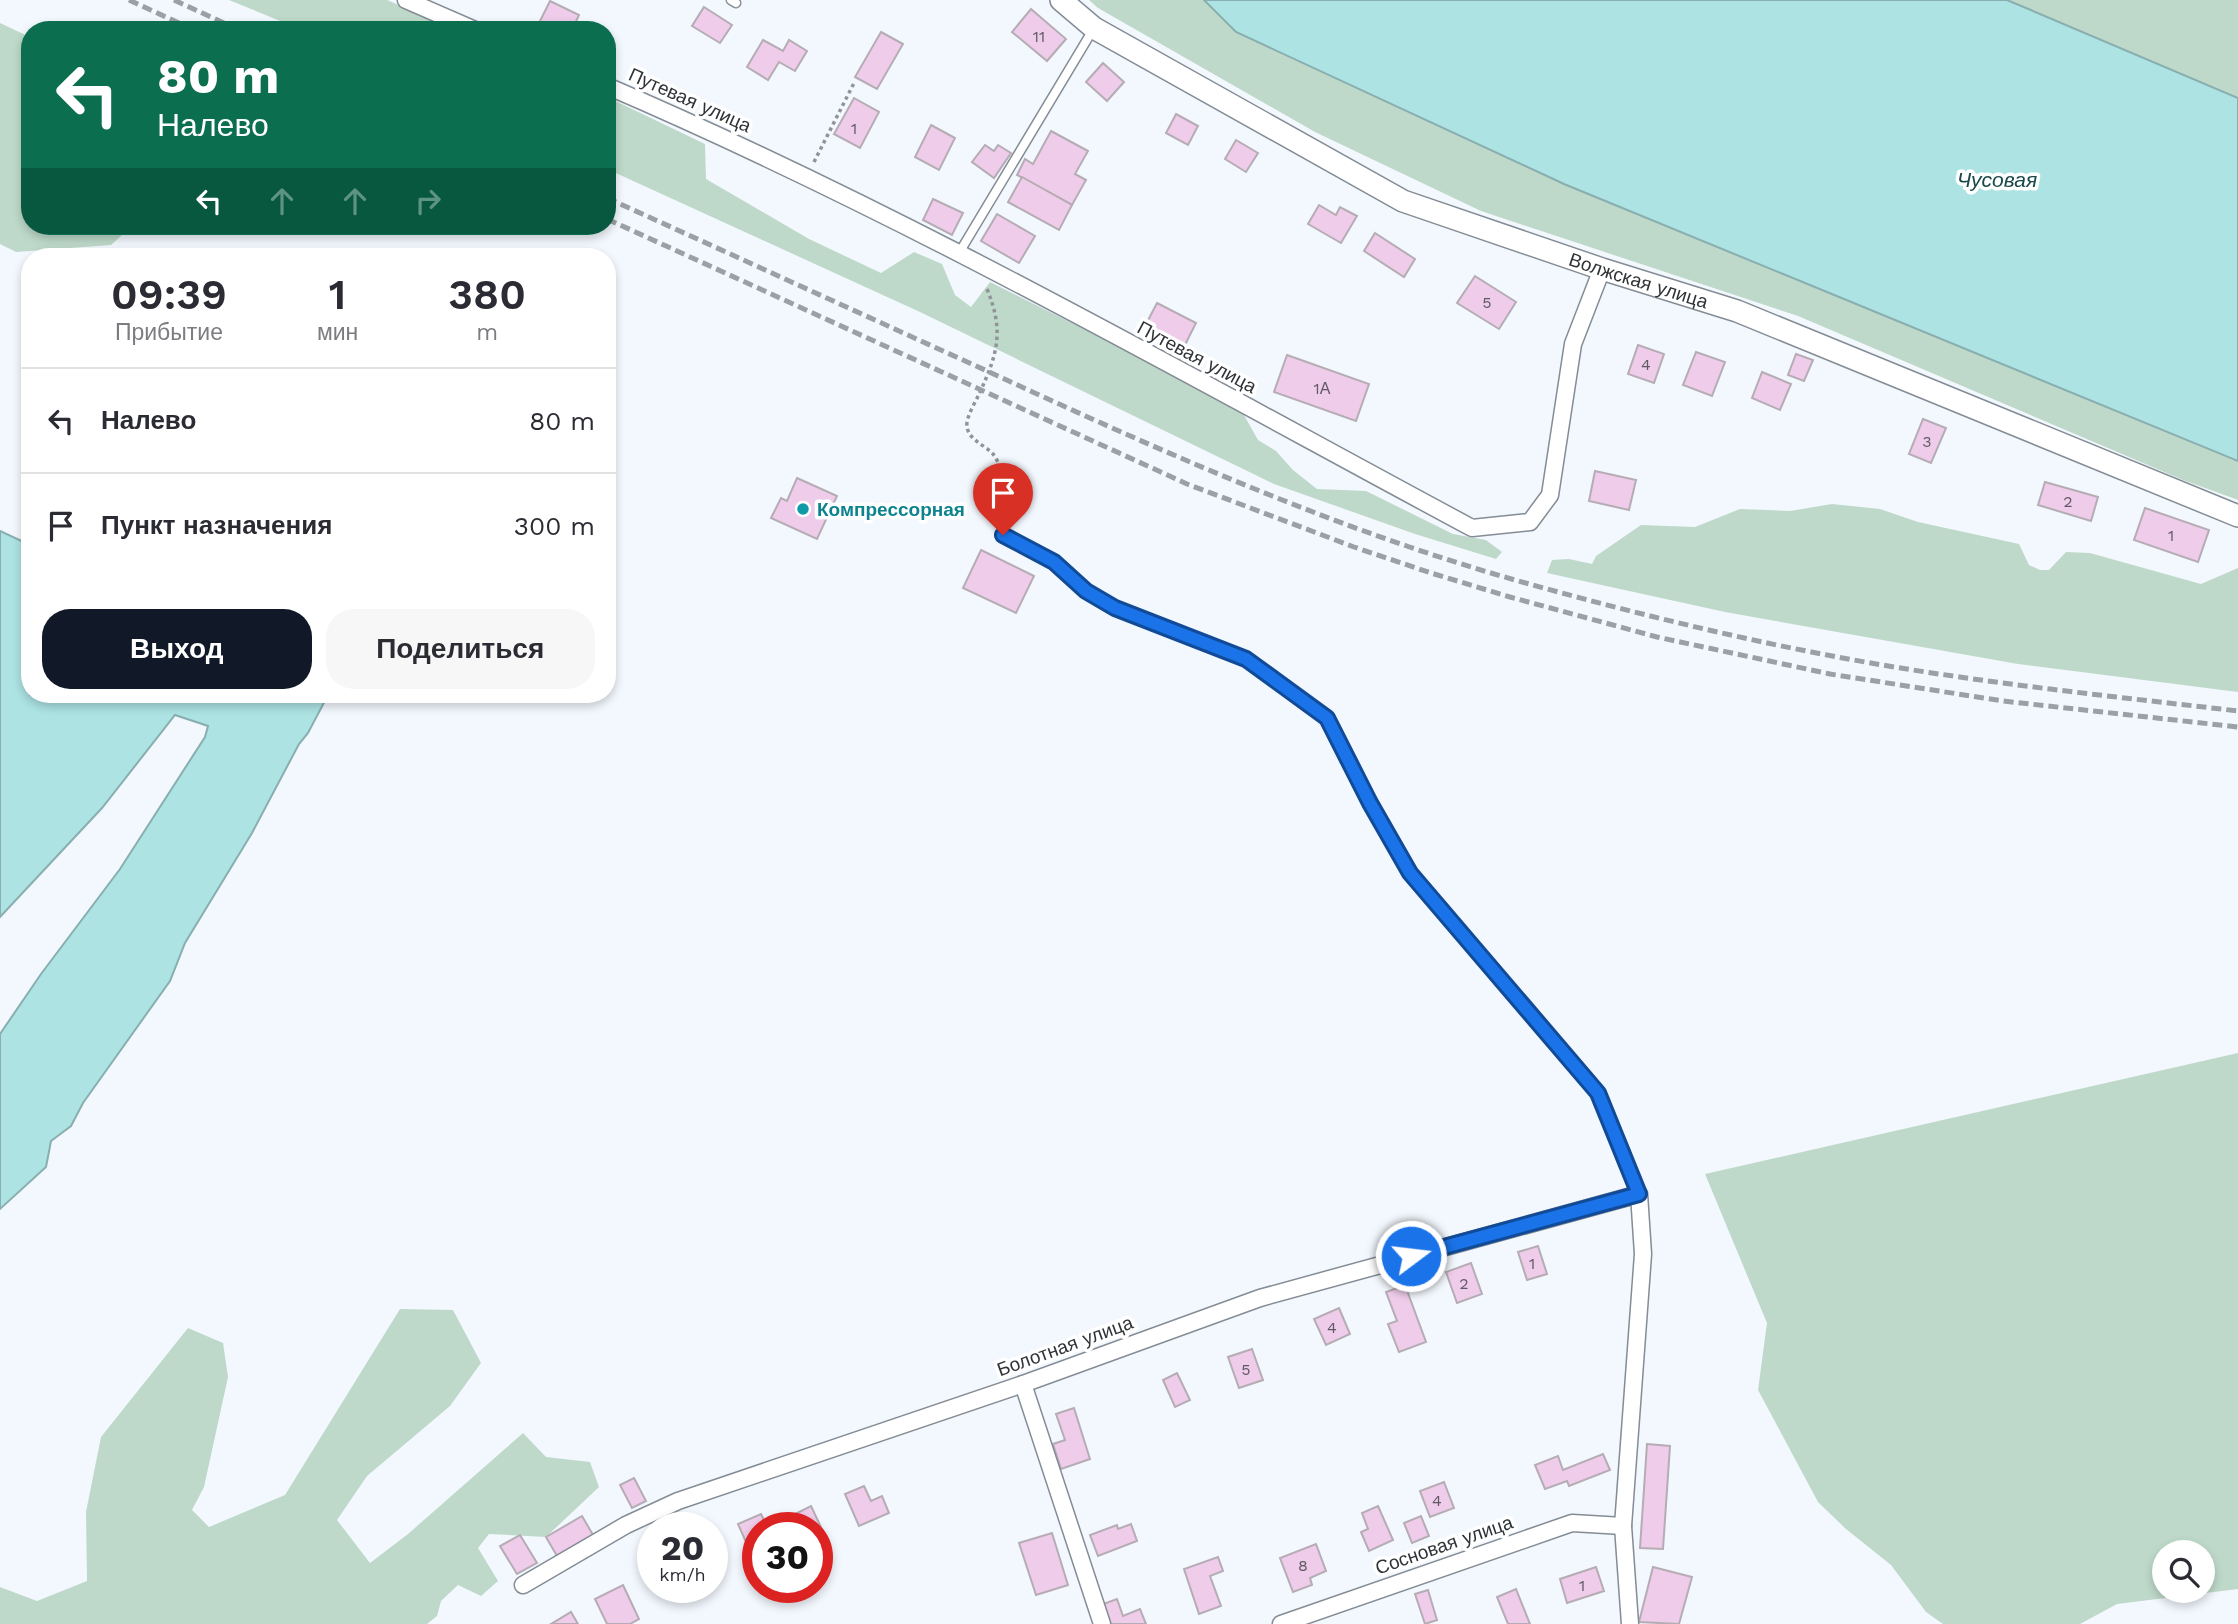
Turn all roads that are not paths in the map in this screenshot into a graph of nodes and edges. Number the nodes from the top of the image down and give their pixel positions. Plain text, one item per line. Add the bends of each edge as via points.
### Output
1 (406, 0) edge
2 (1061, 0) edge
3 (454, 21) edge
4 (1094, 28) junction
5 (616, 90) edge
6 (959, 253) junction
7 (1602, 269) junction
8 (2238, 516) edge
9 (1003, 535) road end
10 (1639, 1194) junction
11 (1023, 1384) junction
12 (1623, 1526) junction
13 (523, 1585) dead end
14 (1102, 1624) edge
15 (1281, 1624) edge
16 (1630, 1624) edge

1 - 3 street
2 - 4 street, Волжская улица
4 - 6 lane
4 - 7 street, Волжская улица via 1403,201
5 - 6 street, Путевая улица
6 - 7 street, Путевая улица via 1472,528 1530,522 1550,495 1573,344
7 - 8 street, Волжская улица via 1737,311
9 - 10 lane via 1054,562 1086,591 1115,608 1246,659 1327,718 1410,873 1598,1093
10 - 11 street, Болотная улица via 1259,1298
10 - 12 street via 1643,1254
11 - 13 street, Болотная улица via 678,1501 626,1525
11 - 14 street
12 - 15 street, Сосновая улица via 1572,1523
12 - 16 street

